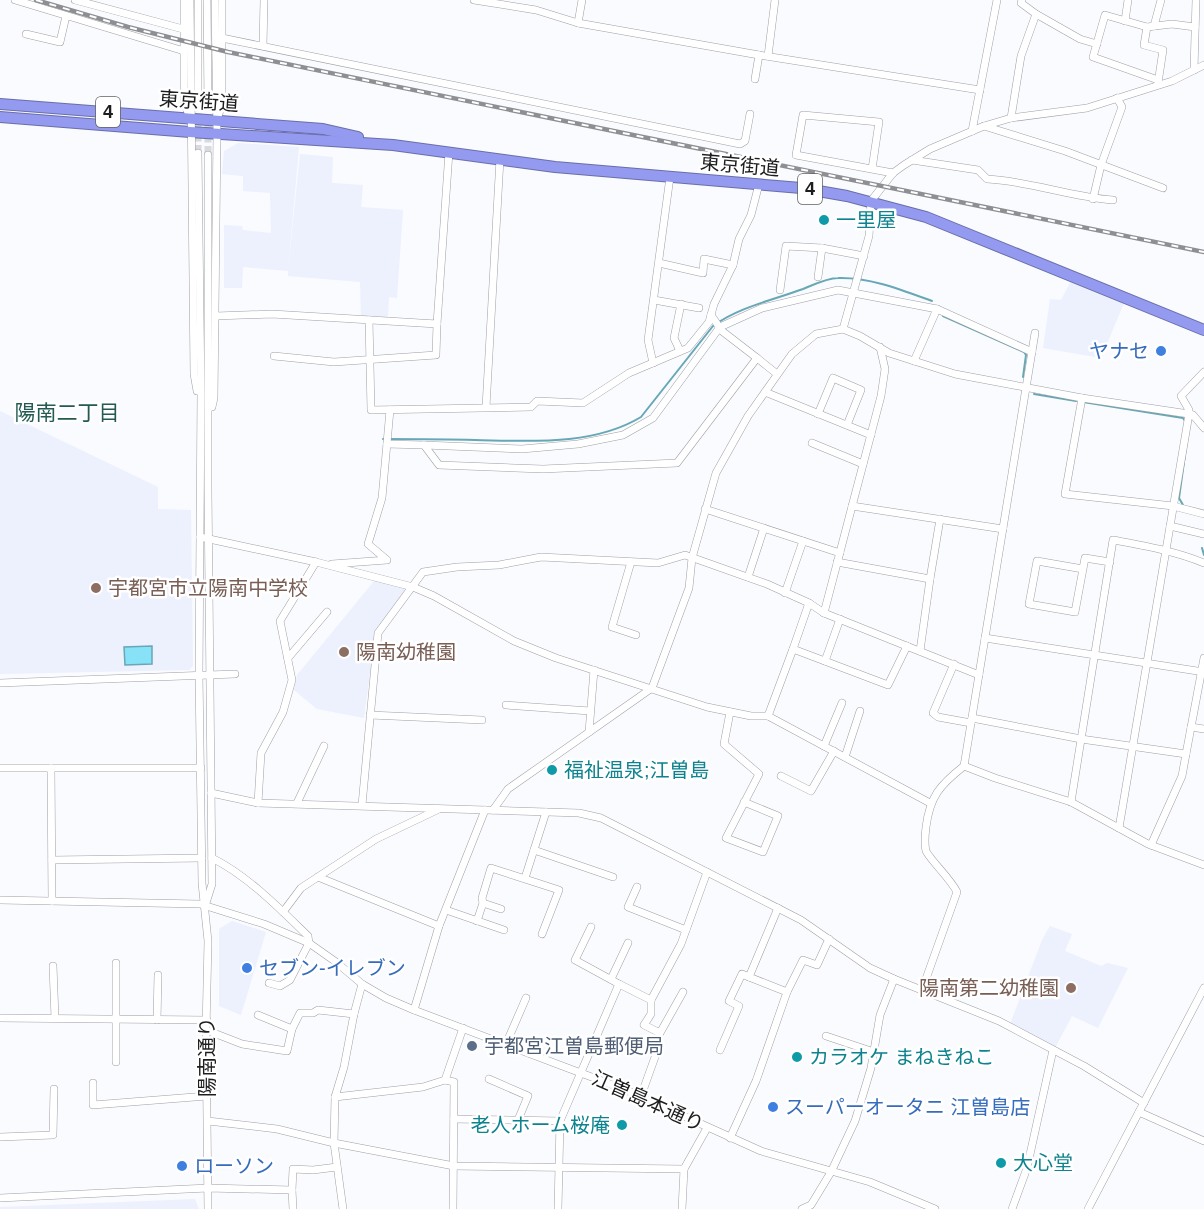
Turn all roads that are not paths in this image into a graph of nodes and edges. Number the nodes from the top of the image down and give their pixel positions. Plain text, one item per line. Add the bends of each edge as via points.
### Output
1 (15, 0) edge
2 (75, 0) edge
3 (184, 0) edge
4 (190, 0) edge
5 (198, 0) edge
6 (207, 0) edge
7 (215, 0) edge
8 (222, 0) edge
9 (264, 0) edge
10 (474, 0) edge
11 (582, 0) edge
12 (775, 0) edge
13 (997, 0) edge
14 (1022, 0) edge
15 (1128, 0) edge
16 (1161, 0) edge
17 (1196, 0) edge
18 (1196, 12) junction
19 (1036, 14) junction
20 (1204, 14) edge
21 (66, 16) junction
22 (1125, 21) junction
23 (579, 23) junction
24 (1151, 26) junction
25 (1195, 27) junction
26 (183, 29) junction
27 (26, 34) dead end
28 (222, 38) junction
29 (1097, 44) junction
30 (263, 46) junction
31 (184, 51) junction
32 (759, 55) junction
33 (768, 56) junction
34 (1204, 65) edge
35 (1194, 70) junction
36 (755, 80) dead end
37 (1158, 83) junction
38 (980, 90) junction
39 (1117, 98) junction
40 (198, 102) tunnel mouth
41 (0, 104) edge
42 (208, 104) tunnel mouth
43 (750, 114) dead end
44 (0, 117) edge
45 (190, 118) junction
46 (1011, 118) junction
47 (217, 120) junction
48 (984, 126) junction
49 (972, 131) junction
50 (190, 132) junction
51 (217, 134) junction
52 (393, 145) junction
53 (449, 152) junction
54 (198, 153) tunnel mouth
55 (208, 155) tunnel mouth
56 (500, 159) junction
57 (912, 160) junction
58 (1101, 165) junction
59 (872, 169) junction
60 (893, 172) junction
61 (670, 177) junction
62 (759, 184) junction
63 (1163, 188) dead end
64 (1093, 199) junction
65 (1113, 200) dead end
66 (871, 201) junction
67 (822, 248) junction
68 (864, 256) junction
69 (659, 263) junction
70 (733, 266) junction
71 (818, 277) dead end
72 (780, 290) dead end
73 (854, 293) junction
74 (654, 300) junction
75 (681, 304) junction
76 (699, 308) dead end
77 (938, 309) junction
78 (216, 316) junction
79 (712, 316) junction
80 (369, 320) junction
81 (437, 324) junction
82 (719, 326) junction
83 (843, 329) junction
84 (1204, 330) edge
85 (1035, 333) dead end
86 (880, 347) junction
87 (680, 351) junction
88 (1032, 352) junction
89 (274, 356) dead end
90 (757, 358) junction
91 (371, 359) junction
92 (914, 361) junction
93 (653, 363) junction
94 (1204, 372) edge
95 (777, 374) junction
96 (1026, 388) junction
97 (765, 392) junction
98 (1082, 398) junction
99 (201, 405) junction
100 (486, 408) junction
101 (390, 410) junction
102 (818, 414) junction
103 (1189, 414) junction
104 (210, 418) junction
105 (847, 425) junction
106 (1204, 428) edge
107 (871, 435) junction
108 (812, 443) dead end
109 (387, 444) junction
110 (424, 445) junction
111 (863, 464) junction
112 (852, 506) junction
113 (1173, 506) junction
114 (705, 509) junction
115 (1204, 514) edge
116 (940, 519) junction
117 (1170, 526) junction
118 (764, 528) junction
119 (1003, 529) junction
120 (1204, 534) edge
121 (200, 537) junction
122 (209, 539) junction
123 (803, 541) junction
124 (1166, 550) junction
125 (840, 553) junction
126 (692, 558) junction
127 (316, 562) junction
128 (631, 562) junction
129 (837, 562) junction
130 (1110, 562) junction
131 (1204, 563) edge
132 (326, 564) junction
133 (1083, 569) junction
134 (747, 577) junction
135 (930, 579) junction
136 (413, 587) junction
137 (786, 592) junction
138 (809, 603) junction
139 (327, 612) dead end
140 (824, 613) junction
141 (840, 619) junction
142 (636, 635) dead end
143 (985, 638) junction
144 (907, 646) junction
145 (793, 649) junction
146 (920, 651) junction
147 (1094, 655) junction
148 (288, 658) junction
149 (1204, 658) edge
150 (825, 661) junction
151 (1147, 663) junction
152 (954, 664) junction
153 (594, 670) junction
154 (1203, 672) edge
155 (235, 674) dead end
156 (199, 675) junction
157 (211, 675) junction
158 (979, 675) junction
159 (0, 683) edge
160 (652, 688) junction
161 (842, 703) dead end
162 (506, 705) dead end
163 (590, 711) junction
164 (860, 711) dead end
165 (730, 712) junction
166 (370, 715) junction
167 (768, 716) junction
168 (482, 720) dead end
169 (972, 721) junction
170 (1191, 727) junction
171 (1204, 729) edge
172 (589, 732) junction
173 (1081, 739) junction
174 (324, 746) dead end
175 (824, 746) junction
176 (1133, 746) junction
177 (834, 751) junction
178 (1186, 754) junction
179 (845, 757) junction
180 (964, 766) junction
181 (0, 768) edge
182 (51, 768) junction
183 (201, 768) junction
184 (781, 776) dead end
185 (211, 793) junction
186 (744, 802) junction
187 (1071, 802) junction
188 (258, 803) junction
189 (297, 803) junction
190 (930, 803) junction
191 (362, 805) junction
192 (442, 807) junction
193 (489, 810) junction
194 (546, 812) junction
195 (1119, 828) junction
196 (1150, 845) junction
197 (534, 850) junction
198 (202, 858) junction
199 (212, 858) junction
200 (52, 860) junction
201 (1204, 865) edge
202 (707, 872) junction
203 (318, 877) junction
204 (613, 877) dead end
205 (525, 878) junction
206 (638, 887) dead end
207 (0, 900) edge
208 (52, 900) junction
209 (483, 903) junction
210 (205, 905) junction
211 (778, 908) junction
212 (501, 909) dead end
213 (446, 910) junction
214 (283, 912) junction
215 (477, 921) junction
216 (439, 926) junction
217 (591, 927) dead end
218 (504, 930) dead end
219 (686, 930) junction
220 (542, 934) dead end
221 (829, 939) junction
222 (309, 943) junction
223 (628, 943) dead end
224 (116, 963) dead end
225 (53, 966) dead end
226 (158, 975) dead end
227 (749, 977) junction
228 (894, 979) junction
229 (610, 980) junction
230 (269, 983) dead end
231 (362, 984) junction
232 (619, 984) junction
233 (1204, 988) edge
234 (922, 990) junction
235 (683, 992) dead end
236 (787, 992) junction
237 (526, 998) dead end
238 (651, 1000) junction
239 (414, 1010) junction
240 (354, 1014) junction
241 (258, 1015) dead end
242 (0, 1018) edge
243 (55, 1018) junction
244 (117, 1019) junction
245 (157, 1020) junction
246 (207, 1020) junction
247 (463, 1028) junction
248 (292, 1029) junction
249 (206, 1030) junction
250 (826, 1036) dead end
251 (506, 1044) junction
252 (720, 1050) dead end
253 (1053, 1050) junction
254 (874, 1052) junction
255 (655, 1058) dead end
256 (116, 1062) dead end
257 (580, 1071) junction
258 (489, 1079) dead end
259 (445, 1080) junction
260 (93, 1083) dead end
261 (54, 1089) dead end
262 (207, 1096) junction
263 (640, 1096) junction
264 (335, 1097) junction
265 (1144, 1103) junction
266 (1140, 1112) junction
267 (454, 1119) junction
268 (208, 1120) junction
269 (518, 1120) junction
270 (560, 1121) junction
271 (707, 1128) junction
272 (0, 1137) edge
273 (730, 1138) junction
274 (1204, 1141) edge
275 (334, 1143) junction
276 (454, 1166) junction
277 (337, 1167) junction
278 (558, 1168) junction
279 (684, 1168) junction
280 (831, 1172) junction
281 (208, 1188) junction
282 (292, 1190) junction
283 (0, 1198) edge
284 (208, 1209) edge
285 (293, 1209) edge
286 (343, 1209) edge
287 (453, 1209) edge
288 (558, 1209) edge
289 (682, 1209) edge
290 (802, 1209) edge
291 (935, 1209) edge
292 (1012, 1209) edge
293 (1088, 1209) edge

1 - 21 street
2 - 26 street
3 - 26 street
4 - 45 street
5 - 40 street
6 - 42 street
7 - 47 street
8 - 28 street
9 - 30 street
10 - 23 street via 536,10
11 - 23 street
12 - 33 street
13 - 38 street
14 - 19 street
15 - 22 street
16 - 24 street
17 - 18 street
18 - 20 street
18 - 25 street
19 - 29 street via 1080,39
19 - 46 street via 1021,56
21 - 27 street via 60,42
21 - 31 street
22 - 24 street
22 - 29 street via 1105,15
23 - 32 street
24 - 25 street
24 - 37 street via 1144,45 1163,50
25 - 35 street
26 - 31 street
28 - 30 street
28 - 47 street via 222,102
29 - 37 street via 1093,57
30 - 43 street via 740,144 746,141
31 - 45 street via 184,101
32 - 33 street
32 - 36 street
33 - 38 street
34 - 35 street
35 - 37 street
37 - 39 street
38 - 49 street
39 - 46 street via 1087,108
39 - 58 street via 1122,107
41 - 45 highway, 東京街道 / 4
44 - 50 highway, 東京街道 / 4
45 - 47 highway, 東京街道 / 4
45 - 50 street
46 - 48 street
47 - 51 street
47 - 52 highway, 東京街道 / 4 via 323,129
48 - 49 street
48 - 58 street
49 - 57 street
50 - 51 highway, 東京街道 / 4
50 - 99 street via 194,374
51 - 52 highway, 東京街道 / 4
51 - 78 street
52 - 53 highway, 東京街道 / 4
53 - 56 highway, 東京街道 / 4
53 - 81 street
54 - 99 street
55 - 104 street
56 - 61 highway, 東京街道 / 4
56 - 100 street
57 - 60 street
57 - 64 street via 978,170 987,179 1012,180
58 - 63 street
58 - 64 street
59 - 59 street via 796,155 803,115 879,122
59 - 60 street
60 - 66 street
61 - 62 highway, 東京街道 / 4
61 - 69 street
62 - 66 highway, 東京街道 / 4
62 - 70 street
64 - 65 street
66 - 68 street
66 - 84 highway, 東京街道 / 4 via 926,217
67 - 68 street
67 - 71 street
67 - 72 street via 786,246
68 - 73 street
69 - 70 street via 703,273 704,260
69 - 74 street
70 - 79 street
73 - 77 street
73 - 82 street via 838,290 762,308
73 - 83 street
74 - 75 street
74 - 93 street via 648,340
75 - 76 street
75 - 87 street via 674,338
77 - 88 street
77 - 92 street
78 - 80 street via 272,314
78 - 104 street
79 - 82 street
79 - 87 street via 688,348
80 - 81 street
80 - 91 street
81 - 91 street via 436,355
82 - 90 street
82 - 110 street via 653,418 623,435 522,449
83 - 86 street
83 - 95 street via 816,334 792,354
85 - 88 street
86 - 92 street
86 - 107 street via 885,369
87 - 93 street
88 - 96 street
89 - 91 street via 334,362
90 - 95 street
90 - 110 street via 676,464 543,469 439,465
91 - 101 street via 371,410
92 - 96 street via 955,374
93 - 100 street via 629,373 583,403 537,401 531,407
94 - 103 street via 1181,396
95 - 97 street
96 - 98 street
96 - 119 street
97 - 102 street
97 - 114 street via 716,473
98 - 103 street
98 - 113 street via 1065,494
99 - 121 street, 陽南通り
100 - 101 street
101 - 109 street
102 - 105 street
102 - 105 street via 833,378 861,390
103 - 106 street
103 - 113 street
104 - 122 street
105 - 107 street
107 - 111 street
108 - 111 street
109 - 110 street
109 - 132 street via 382,498 368,544 387,560
111 - 112 street
112 - 116 street
112 - 125 street
113 - 115 street
113 - 117 street
114 - 118 street
114 - 126 street
116 - 119 street
116 - 135 street
117 - 120 street
117 - 124 street
118 - 123 street
118 - 134 street
119 - 143 street
121 - 122 street
121 - 156 street, 陽南通り
122 - 127 street
122 - 157 street
123 - 125 street
123 - 137 street
124 - 130 street via 1113,540
124 - 131 street
124 - 151 street
125 - 129 street
126 - 128 street via 685,555 658,563
126 - 134 street
126 - 160 street via 689,588
127 - 132 street
127 - 148 street via 280,621
128 - 136 street via 541,557 423,572
128 - 142 street via 612,627
129 - 135 street
129 - 140 street
130 - 133 street via 1085,558
130 - 147 street
132 - 136 street
133 - 133 street via 1076,612 1029,604 1037,561
134 - 137 street
135 - 146 street
136 - 153 street via 514,641
136 - 166 street via 378,633
137 - 138 street
138 - 140 street
138 - 145 street
139 - 148 street
140 - 141 street
141 - 144 street
141 - 150 street
143 - 147 street
143 - 158 street
144 - 146 street
144 - 150 street via 888,686
145 - 150 street
145 - 167 street
146 - 152 street
147 - 151 street
147 - 173 street
148 - 188 street via 292,681 283,712 261,753
149 - 154 street
151 - 154 street
151 - 176 street
152 - 158 street
152 - 169 street via 933,713
153 - 160 street
153 - 163 street
154 - 170 street
155 - 157 street
156 - 157 street
156 - 159 street
156 - 183 street, 陽南通り
157 - 185 street
158 - 169 street
160 - 165 street
160 - 172 street
161 - 175 street
162 - 163 street
163 - 172 street
164 - 179 street
165 - 167 street
165 - 186 street via 724,744 759,774
166 - 168 street
166 - 191 street
167 - 175 street
169 - 173 street
169 - 180 street
170 - 171 street
170 - 178 street
172 - 193 street via 508,789
173 - 176 street
173 - 187 street
174 - 189 street
175 - 177 street
176 - 178 street
176 - 195 street
177 - 179 street
177 - 184 street via 811,791
178 - 196 street via 1182,776
179 - 190 street
180 - 187 street
180 - 190 street via 945,781
181 - 182 street
182 - 183 street
182 - 200 street
183 - 198 street, 陽南通り
185 - 188 street
185 - 199 street
186 - 186 street via 726,838 763,852 778,816
187 - 195 street
188 - 189 street
189 - 191 street
190 - 234 street via 927,851 957,892
191 - 192 street
192 - 193 street
192 - 203 street via 376,839
193 - 194 street
193 - 213 street
194 - 197 street
194 - 202 street via 601,818
195 - 196 street
196 - 201 street
197 - 204 street
197 - 205 street
198 - 200 street
198 - 210 street, 陽南通り
199 - 210 street via 212,884
199 - 214 street
200 - 208 street
202 - 211 street
202 - 219 street
203 - 214 street via 294,895
203 - 216 street
205 - 209 street via 491,868
205 - 220 street via 559,890
206 - 219 street via 628,907
207 - 208 street, 江曽島本通り
208 - 210 street, 江曽島本通り
209 - 212 street
209 - 215 street
210 - 222 street, 江曽島本通り
210 - 246 street, 陽南通り
211 - 221 street
211 - 227 street
213 - 215 street
213 - 216 street
214 - 222 street via 308,936
215 - 218 street
216 - 239 street
217 - 229 street via 575,960
219 - 238 street
221 - 228 street via 870,968
221 - 236 street via 817,965 803,960
222 - 230 street via 290,980 280,986
222 - 231 street, 江曽島本通り
223 - 229 street
224 - 244 street
225 - 243 street
226 - 245 street
227 - 236 street
227 - 252 street via 742,974 729,1001 740,1006
228 - 234 street
228 - 254 street via 880,1016
229 - 232 street
231 - 239 street, 江曽島本通り
231 - 240 street
232 - 238 street
232 - 257 street
233 - 265 street
234 - 253 street via 999,1021
235 - 238 street via 660,1033 644,1025 651,1014
236 - 273 street via 756,1082
237 - 251 street
239 - 247 street, 江曽島本通り
240 - 248 street via 318,1010 300,1013
240 - 264 street
241 - 248 street
242 - 243 street
243 - 244 street
244 - 245 street
244 - 256 street
245 - 246 street
246 - 249 street, 陽南通り
247 - 251 street, 江曽島本通り
247 - 259 street
248 - 249 street via 287,1051 242,1044
249 - 262 street, 陽南通り
250 - 254 street
251 - 257 street, 江曽島本通り
253 - 265 street
253 - 292 street via 1030,1160
254 - 280 street via 862,1103
255 - 263 street
257 - 263 street, 江曽島本通り
257 - 270 street
258 - 269 street via 528,1096
259 - 264 street via 423,1087
259 - 267 street via 454,1082
260 - 262 street via 93,1105
261 - 272 street via 53,1135
262 - 268 street, 陽南通り
263 - 271 street, 江曽島本通り
264 - 275 street
265 - 266 street
266 - 274 street
266 - 293 street
267 - 269 street
267 - 276 street
268 - 275 street
268 - 281 street, 陽南通り
269 - 270 street
270 - 278 street
271 - 273 street, 江曽島本通り
271 - 279 street
273 - 280 street, 江曽島本通り via 774,1156
275 - 276 street
275 - 277 street
276 - 278 street
276 - 287 street
277 - 282 street via 293,1169
277 - 286 street
278 - 279 street
278 - 288 street
279 - 289 street
280 - 290 street via 811,1205
280 - 291 street, 江曽島本通り via 890,1189
281 - 282 street
281 - 283 street
281 - 284 street, 陽南通り
282 - 285 street

